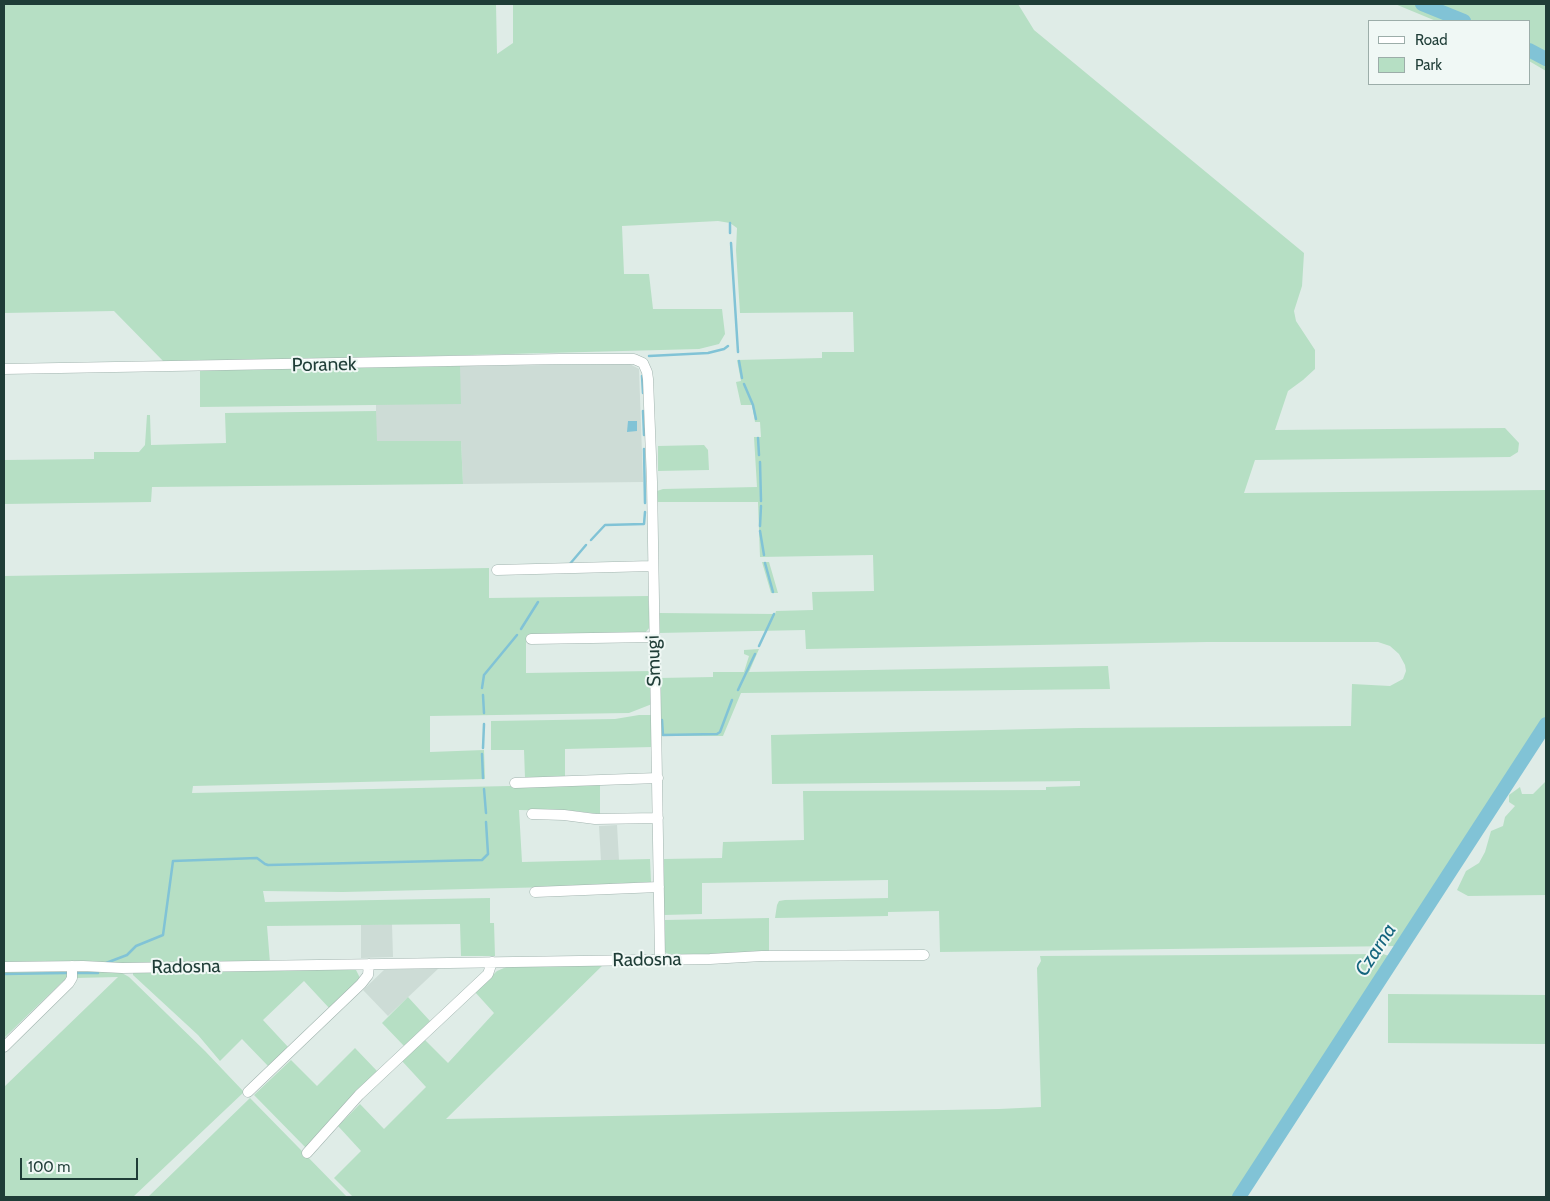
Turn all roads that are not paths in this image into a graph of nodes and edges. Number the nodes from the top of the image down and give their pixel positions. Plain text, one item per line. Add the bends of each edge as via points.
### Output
1 (643, 363) joint
2 (4, 370) edge
3 (652, 566) junction
4 (497, 570) dead end
5 (653, 637) junction
6 (531, 639) dead end
7 (658, 778) junction
8 (515, 782) dead end
9 (532, 814) dead end
10 (658, 818) junction
11 (659, 887) junction
12 (535, 892) dead end
13 (924, 955) dead end
14 (660, 959) junction
15 (492, 962) junction
16 (369, 964) junction
17 (72, 966) junction
18 (4, 967) edge
19 (4, 1046) edge
20 (248, 1092) dead end
21 (307, 1153) dead end

1 - 2 street, Poranek via 634,359
1 - 3 street, Smugi via 648,379
3 - 4 street
3 - 5 street, Smugi
5 - 6 street
5 - 7 street, Smugi
7 - 8 street
7 - 10 street, Smugi
9 - 10 street via 595,819
10 - 11 street, Smugi
11 - 12 street
11 - 14 street, Smugi
13 - 14 street, Radosna
14 - 15 street, Radosna
15 - 16 street, Radosna
15 - 21 street via 488,974 359,1095
16 - 17 street, Radosna
16 - 20 street via 368,976 361,984
17 - 18 street, Radosna
17 - 19 street via 69,983

